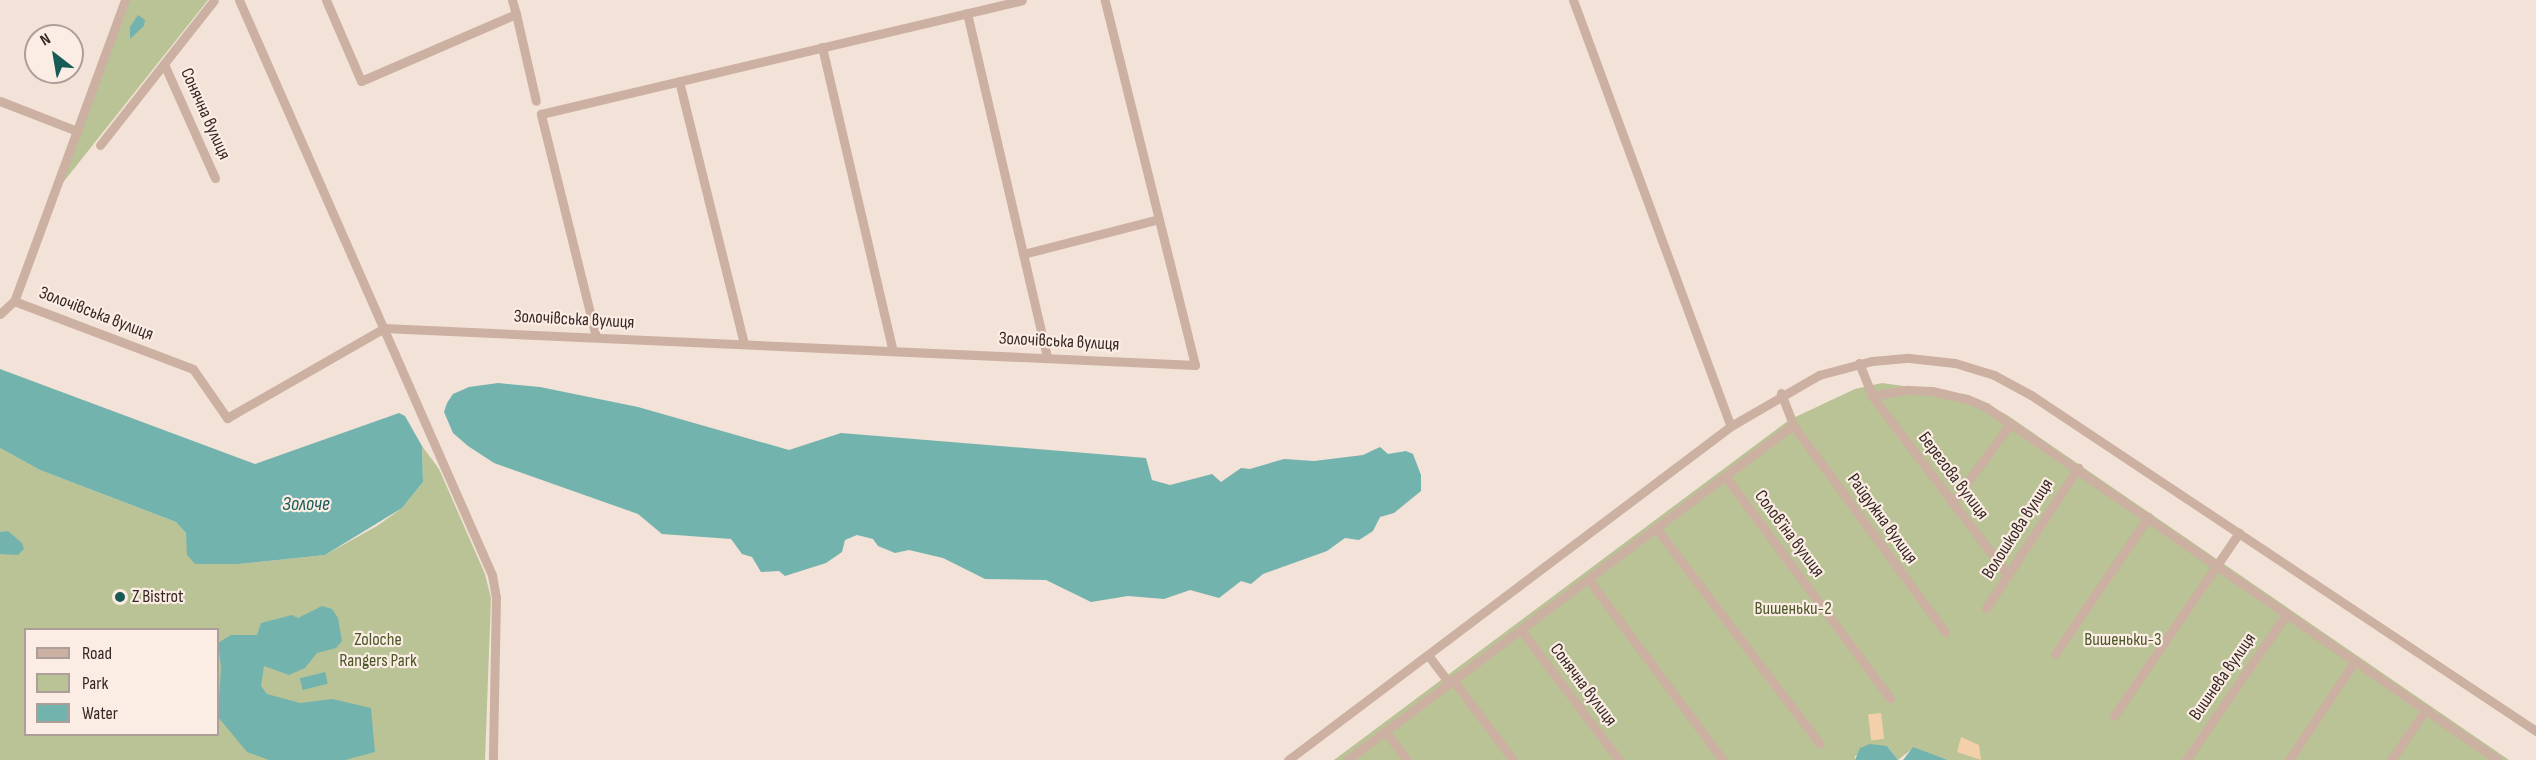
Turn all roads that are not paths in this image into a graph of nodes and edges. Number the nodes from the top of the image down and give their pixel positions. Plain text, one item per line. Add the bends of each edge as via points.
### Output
1 (125, 0) edge
2 (214, 0) edge
3 (239, 0) edge
4 (326, 0) edge
5 (512, 0) edge
6 (1022, 0) edge
7 (1105, 0) edge
8 (1573, 0) edge
9 (967, 13) junction
10 (516, 14) junction
11 (822, 47) junction
12 (164, 64) junction
13 (680, 81) junction
14 (0, 101) edge
15 (536, 101) dead end
16 (77, 131) junction
17 (100, 145) dead end
18 (215, 178) dead end
19 (1159, 219) junction
20 (1023, 254) junction
21 (14, 300) junction
22 (0, 314) edge
23 (384, 328) junction
24 (596, 338) junction
25 (744, 344) junction
26 (893, 351) junction
27 (1047, 358) junction
28 (1859, 363) junction
29 (1781, 393) junction
30 (1872, 396) junction
31 (2012, 423) junction
32 (1731, 426) junction
33 (1793, 426) junction
34 (2078, 468) junction
35 (1725, 476) junction
36 (1952, 502) junction
37 (2148, 517) junction
38 (1656, 528) junction
39 (2239, 533) junction
40 (2218, 566) junction
41 (2008, 575) junction
42 (1588, 579) junction
43 (1986, 608) dead end
44 (2288, 613) junction
45 (1521, 630) junction
46 (1945, 632) dead end
47 (2055, 654) dead end
48 (1428, 655) junction
49 (2355, 661) junction
50 (1451, 682) junction
51 (1890, 698) dead end
52 (2426, 709) junction
53 (2114, 716) dead end
54 (1385, 731) junction
55 (2536, 731) edge
56 (1820, 744) dead end
57 (2498, 759) edge
58 (493, 760) edge
59 (1288, 760) edge
60 (1347, 760) edge
61 (1407, 760) edge
62 (1513, 760) edge
63 (1619, 760) edge
64 (1723, 760) edge
65 (2186, 760) edge
66 (2289, 760) edge
67 (2391, 760) edge

1 - 16 street, Золочівська вулиця
2 - 12 street, Сонячна вулиця
3 - 23 street
4 - 10 street via 361,81
5 - 10 street
6 - 9 street
7 - 19 street
8 - 32 street
9 - 11 street
9 - 20 street
10 - 15 street
11 - 13 street
11 - 26 street
12 - 17 street, Сонячна вулиця
12 - 18 street, Сонячна вулиця
13 - 24 street via 541,114
13 - 25 street
14 - 16 street
16 - 21 street, Золочівська вулиця
19 - 20 street
19 - 27 street, Золочівська вулиця via 1195,365
20 - 27 street
21 - 22 street, Золочівська вулиця
21 - 23 street, Золочівська вулиця via 194,369 228,418
23 - 24 street, Золочівська вулиця
23 - 58 street via 494,582
24 - 25 street, Золочівська вулиця
25 - 26 street, Золочівська вулиця
26 - 27 street, Золочівська вулиця
28 - 29 street via 1819,375
28 - 30 street, Берегова вулиця
28 - 39 street via 1909,358 1955,363 1994,375 2031,395
29 - 32 street
29 - 33 street, Райдужна вулиця
30 - 31 street via 1907,390 1932,391 1967,399
30 - 36 street, Берегова вулиця
31 - 34 street
31 - 36 street
32 - 48 street
33 - 35 street
33 - 46 street, Райдужна вулиця
34 - 37 street
34 - 41 street, Волошкова вулиця
35 - 38 street
35 - 51 street, Соловʼїна вулиця
36 - 41 street, Берегова вулиця
37 - 40 street
37 - 47 street
38 - 42 street
38 - 56 street
39 - 40 street
39 - 55 street
40 - 44 street
40 - 53 street
41 - 43 street, Волошкова вулиця
42 - 45 street
42 - 64 street
44 - 49 street
44 - 65 street, Вишнева вулиця
45 - 50 street
45 - 63 street, Сонячна вулиця
48 - 50 street
48 - 59 street
49 - 52 street
49 - 66 street
50 - 54 street
50 - 62 street
52 - 57 street
52 - 67 street
54 - 60 street
54 - 61 street

